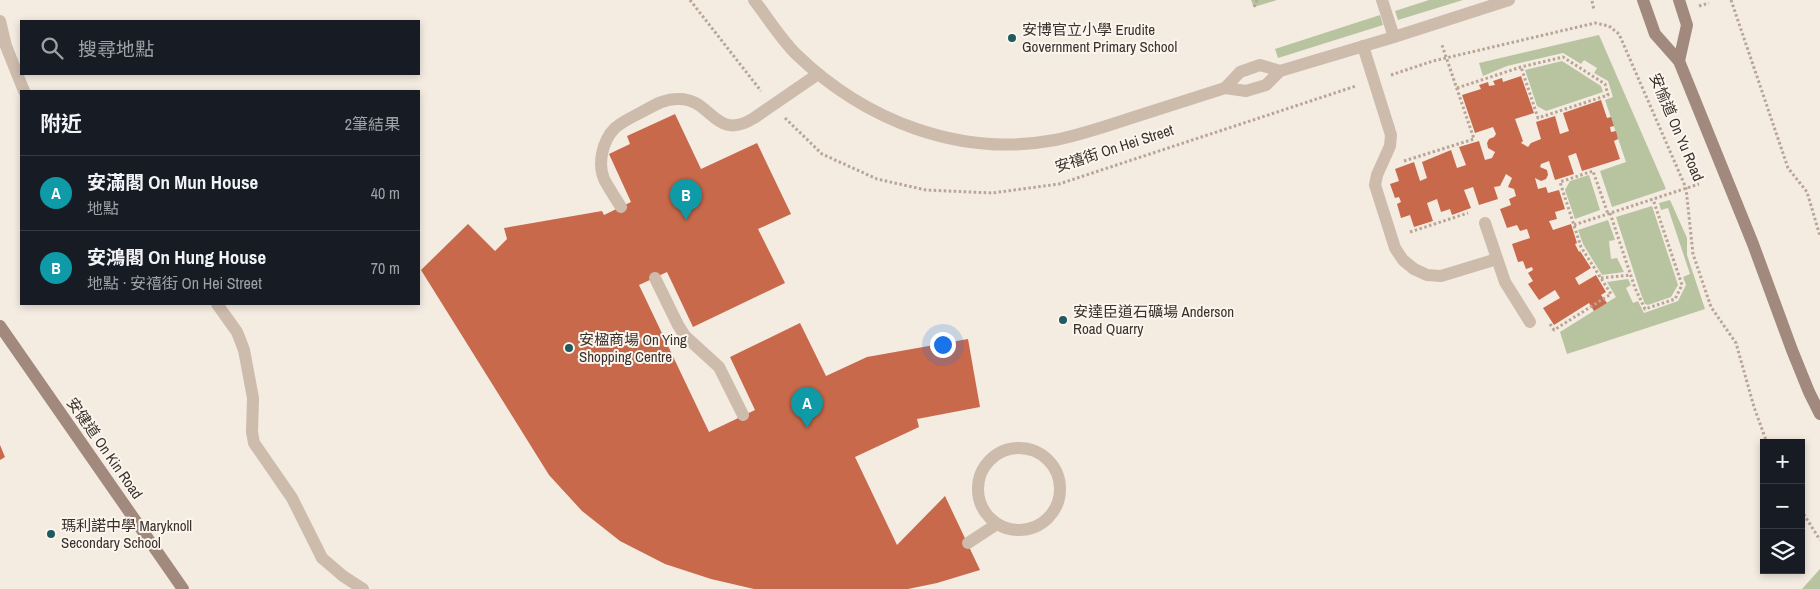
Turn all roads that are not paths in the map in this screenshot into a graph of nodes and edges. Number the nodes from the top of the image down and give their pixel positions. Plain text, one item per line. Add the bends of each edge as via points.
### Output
1 (754, 0) edge
2 (1382, 0) edge
3 (1509, 0) edge
4 (1643, 0) edge
5 (1679, 0) edge
6 (0, 21) edge
7 (1394, 37) junction
8 (1363, 46) junction
9 (1680, 61) junction
10 (1280, 71) junction
11 (818, 74) junction
12 (1225, 88) junction
13 (24, 90) edge
14 (621, 207) dead end
15 (1485, 223) dead end
16 (1497, 259) junction
17 (655, 278) dead end
18 (218, 305) edge
19 (1530, 322) dead end
20 (0, 326) edge
21 (1820, 414) edge
22 (743, 415) dead end
23 (997, 524) junction
24 (968, 543) dead end
25 (183, 589) edge
26 (363, 589) edge

1 - 11 street, 安禧街 On Hei Street via 794,52
2 - 7 street
3 - 7 street, 安禧街 On Hei Street
4 - 9 street, 安愉道 On Yu Road via 1655,34
5 - 9 street, 安愉道 On Yu Road via 1687,25
6 - 13 street
7 - 8 street, 安禧街 On Hei Street
8 - 10 street, 安禧街 On Hei Street
8 - 16 street via 1391,135 1376,186 1395,248 1403,260 1427,275 1441,276
9 - 21 street, 安愉道 On Yu Road
10 - 12 street, 安禧街 On Hei Street via 1266,85 1246,91
10 - 12 street, 安禧街 On Hei Street via 1254,66 1240,72
11 - 12 street, 安禧街 On Hei Street via 872,111 902,124 933,135 993,143 1046,141 1084,133
11 - 14 street via 769,102 746,123 737,126 719,122 698,104 678,98 667,100 625,121 607,138 601,160 604,181
15 - 16 street
16 - 19 street via 1505,282
17 - 22 street via 685,336 719,367
18 - 26 street via 237,332 244,350 253,398 254,442 292,498 322,558
20 - 25 street, 安健道 On Kin Road
23 - 23 street via 980,504 979,479 984,467 992,457 1016,448 1041,454 1057,473 1060,486 1054,510 1046,520 1022,530
23 - 24 street

